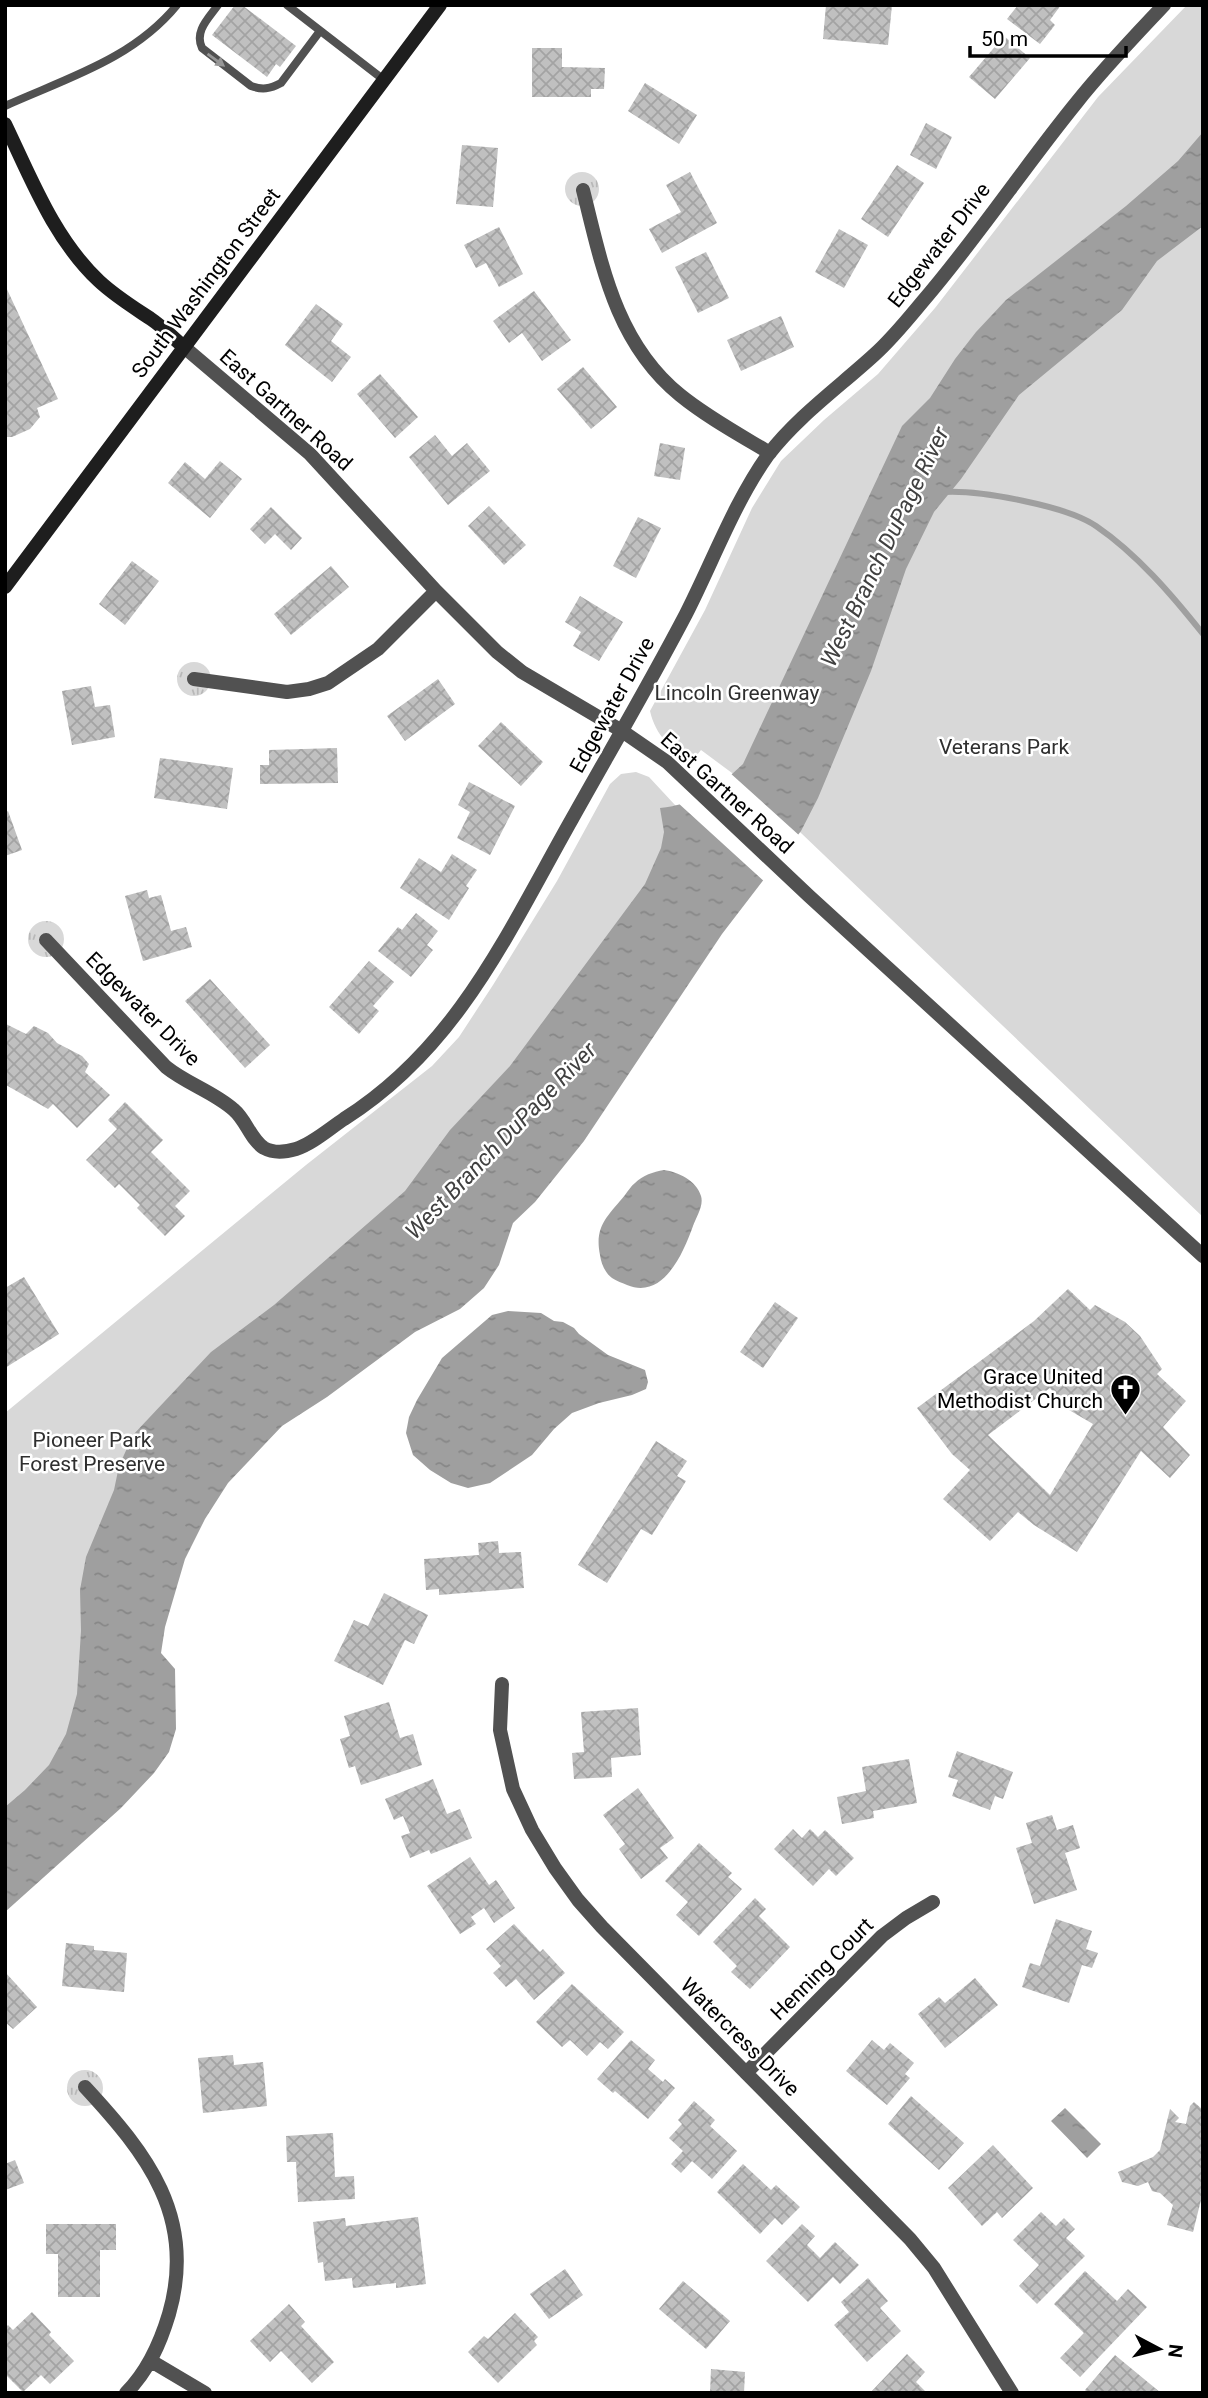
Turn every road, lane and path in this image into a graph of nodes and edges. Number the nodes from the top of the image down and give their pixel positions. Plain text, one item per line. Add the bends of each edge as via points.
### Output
1 (177, 5) edge
2 (218, 5) edge
3 (287, 5) edge
4 (440, 5) edge
5 (1164, 5) edge
6 (320, 31) junction
7 (384, 80) junction
8 (5, 106) edge
9 (5, 124) edge
10 (583, 190) dead end
11 (184, 347) junction
12 (770, 453) junction
13 (5, 587) edge
14 (436, 591) junction
15 (194, 679) dead end
16 (622, 731) junction
17 (46, 940) dead end
18 (1203, 1256) edge
19 (502, 1684) dead end
20 (933, 1902) dead end
21 (746, 2073) junction
22 (85, 2087) dead end
23 (151, 2361) junction
24 (126, 2393) edge
25 (205, 2393) edge
26 (1012, 2393) edge

1 - 8 lane via 148,36 125,52
2 -> 6 lane via 199,42 258,89 281,83
3 - 6 lane
4 - 7 main road, South Washington Street
5 - 12 street, Edgewater Drive via 1077,101 925,299 879,351
6 - 7 lane
7 - 11 main road, South Washington Street
9 - 11 main road via 43,202 82,264
10 - 12 street via 608,287 638,350 680,395
11 - 13 main road, South Washington Street
11 - 14 street, East Gartner Road via 310,454
12 - 16 street, Edgewater Drive
14 - 15 street via 378,649 328,683 287,692
14 - 16 street, East Gartner Road via 522,672
16 - 17 street, Edgewater Drive via 485,974 457,1013 419,1059 388,1087 299,1148 278,1152 263,1147 234,1109 181,1080
16 - 18 street, East Gartner Road via 667,762
19 - 21 street, Watercress Drive via 500,1730 513,1789 555,1868 602,1927
20 - 21 street, Henning Court via 882,1937
21 - 26 street, Watercress Drive via 910,2239 934,2268
22 - 23 street via 142,2154 173,2225 177,2267 173,2298
23 - 24 street
23 - 25 street

